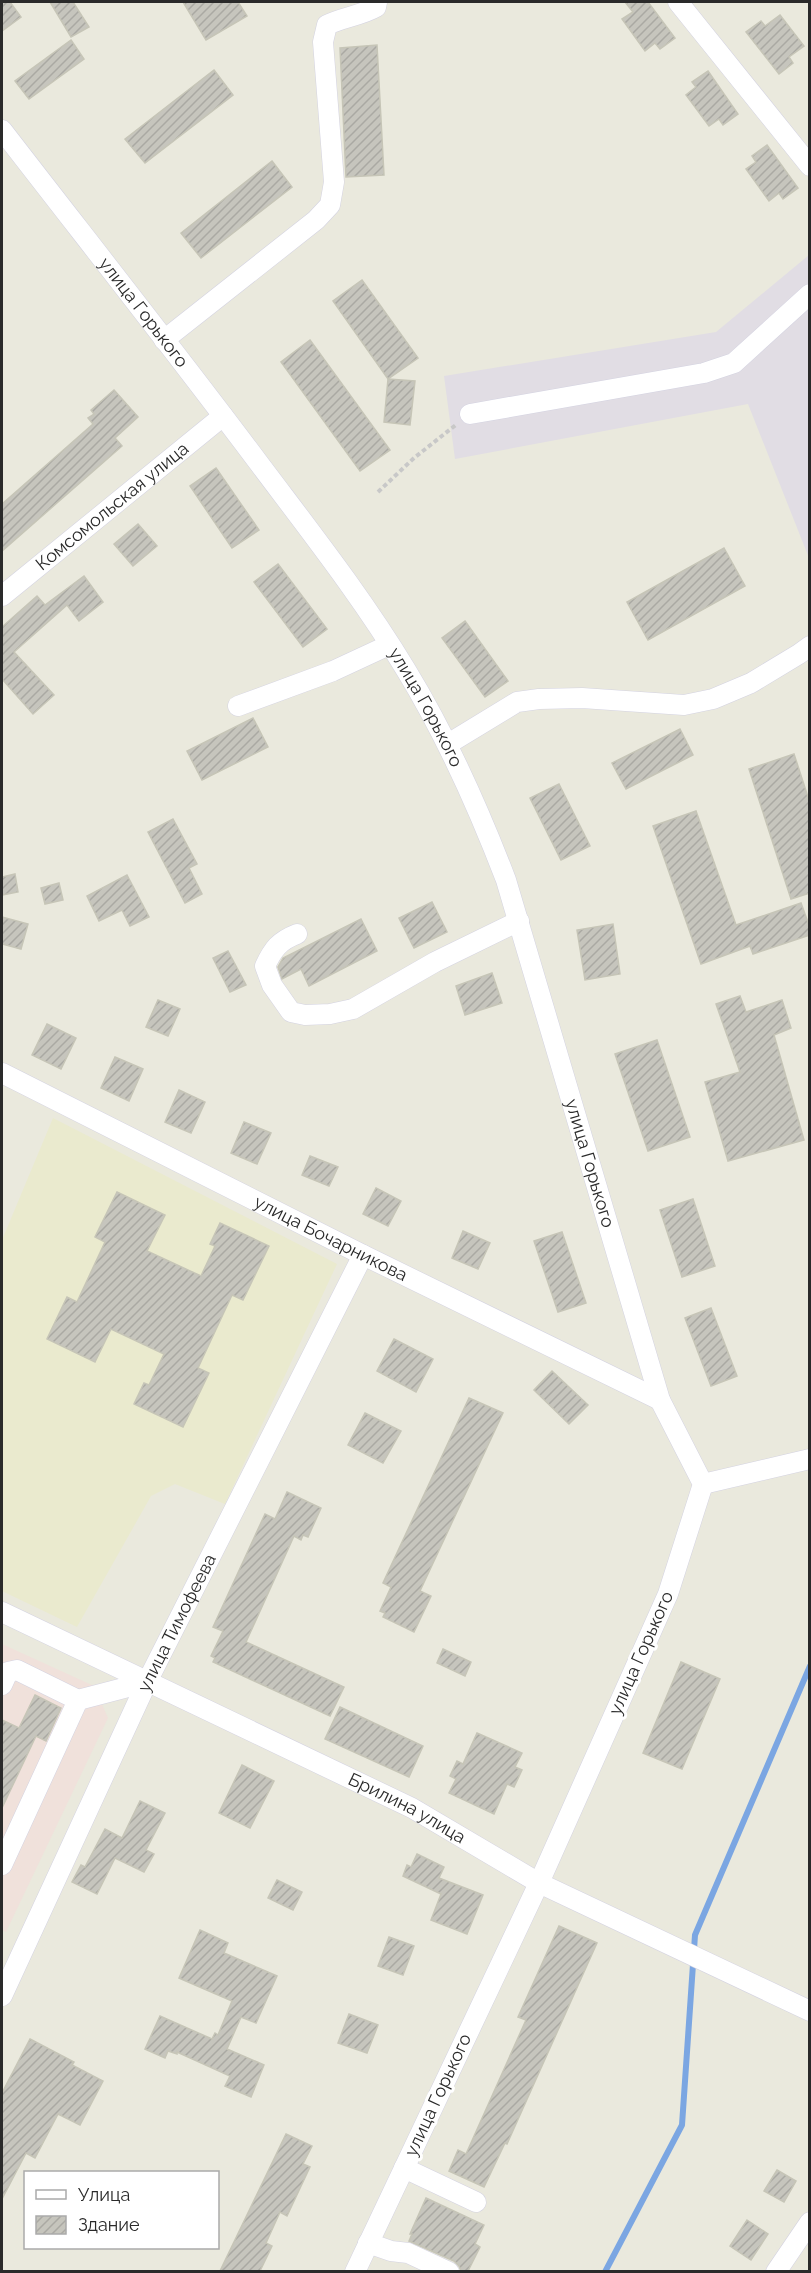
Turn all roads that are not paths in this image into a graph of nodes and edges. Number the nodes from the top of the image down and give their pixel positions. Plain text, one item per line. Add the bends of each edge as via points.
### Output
1 (377, 2) edge
2 (678, 2) edge
3 (2, 130) edge
4 (810, 166) edge
5 (810, 294) edge
6 (164, 340) junction
7 (470, 414) road end
8 (223, 416) junction
9 (2, 596) edge
10 (389, 645) junction
11 (810, 646) edge
12 (238, 706) dead end
13 (448, 744) junction
14 (519, 921) junction
15 (297, 934) dead end
16 (2, 1073) edge
17 (363, 1255) junction
18 (660, 1400) junction
19 (810, 1459) edge
20 (703, 1484) junction
21 (2, 1612) edge
22 (147, 1682) junction
23 (2, 1685) edge
24 (78, 1700) junction
25 (2, 1865) edge
26 (539, 1883) junction
27 (2, 1996) edge
28 (810, 2012) edge
29 (404, 2168) junction
30 (476, 2202) dead end
31 (810, 2222) edge
32 (368, 2243) junction
33 (355, 2271) edge
34 (449, 2271) edge
35 (776, 2271) edge

1 - 6 street via 376,7 362,14 342,17 327,25 323,42 334,182 330,205
2 - 4 street
3 - 6 street, улица Горького
5 - 7 street via 734,363 704,373
6 - 8 street, улица Горького
8 - 9 street, Комсомольская улица
8 - 10 street, улица Горького via 340,570
10 - 12 street via 333,671
10 - 13 street, улица Горького
11 - 13 street via 751,683 713,699 684,705 635,700 517,702
13 - 14 street, улица Горького via 482,818
14 - 15 street via 435,962 353,1009 330,1014 291,1012 272,986 265,966 270,954 282,940
14 - 18 street, улица Горького
16 - 17 street, улица Бочарникова
17 - 18 street, улица Бочарникова
17 - 22 street, улица Тимофеева
18 - 20 street, улица Горького
19 - 20 street
20 - 26 street, улица Горького via 668,1594
21 - 22 street, Брилина улица
22 - 24 street
22 - 26 street, Брилина улица via 412,1808
22 - 27 street, улица Тимофеева
23 - 24 street via 8,1672 17,1670
24 - 25 street
26 - 28 street, Брилина улица
26 - 29 street, улица Горького
29 - 30 street
29 - 32 street, улица Горького
31 - 35 street
32 - 33 street, улица Горького
32 - 34 street via 408,2253

